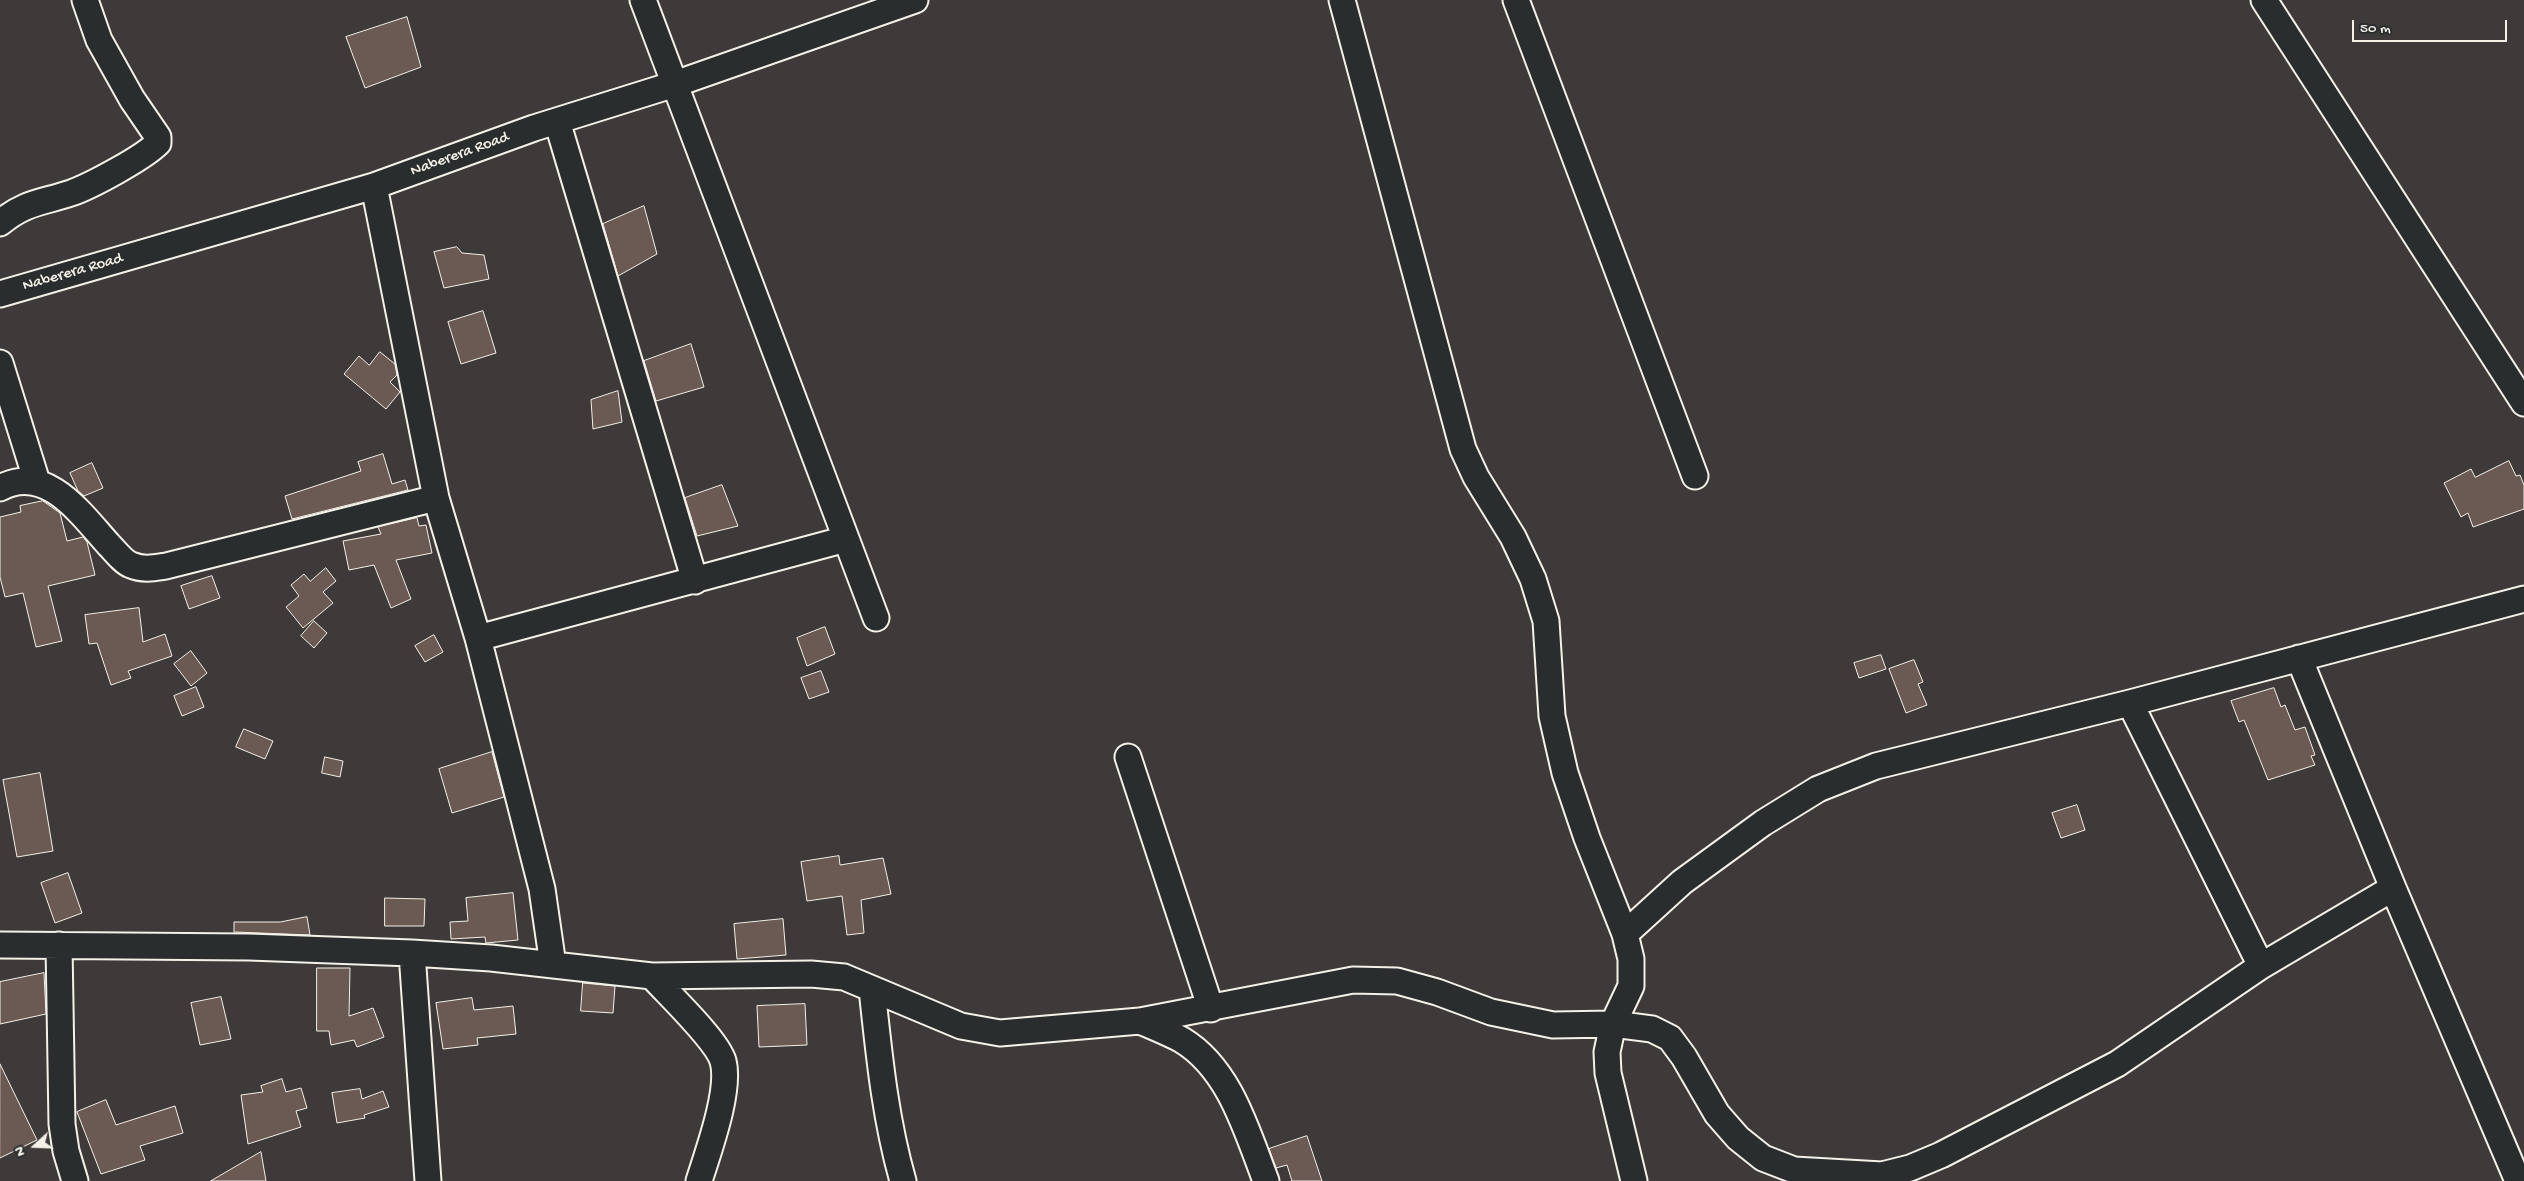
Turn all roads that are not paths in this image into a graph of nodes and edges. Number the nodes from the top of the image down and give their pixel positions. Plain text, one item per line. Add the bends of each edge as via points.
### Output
1 (86, 0) edge
2 (643, 0) edge
3 (915, 0) edge
4 (1342, 0) edge
5 (1516, 0) edge
6 (2264, 0) edge
7 (675, 84) junction
8 (557, 121) junction
9 (374, 186) junction
10 (0, 223) edge
11 (0, 294) edge
12 (0, 363) edge
13 (2524, 404) edge
14 (1695, 476) dead end
15 (37, 482) junction
16 (0, 488) edge
17 (436, 498) junction
18 (846, 539) junction
19 (695, 581) junction
20 (2524, 599) edge
21 (876, 618) dead end
22 (478, 638) junction
23 (2299, 658) junction
24 (2130, 703) junction
25 (1128, 757) dead end
26 (2393, 888) junction
27 (1625, 934) junction
28 (0, 945) edge
29 (58, 945) junction
30 (412, 953) junction
31 (553, 965) junction
32 (2261, 966) junction
33 (652, 976) junction
34 (872, 989) junction
35 (1211, 1009) junction
36 (1140, 1021) junction
37 (1613, 1024) junction
38 (75, 1181) edge
39 (428, 1181) edge
40 (699, 1181) edge
41 (903, 1181) edge
42 (1266, 1181) edge
43 (1634, 1181) edge
44 (2518, 1181) edge

1 - 10 street via 99,40 158,137 158,143 138,159 72,192 27,204
2 - 7 street
3 - 7 street, Naberera Road
4 - 27 street via 1463,448 1525,562 1546,621 1552,716 1565,773
5 - 14 street
6 - 13 street
7 - 8 street, Naberera Road
7 - 18 street
8 - 9 street, Naberera Road
8 - 19 street
9 - 11 street, Naberera Road
9 - 17 street
12 - 15 street
15 - 16 street via 11,482
15 - 17 street via 65,497 129,565 145,569
17 - 22 street
18 - 19 street
18 - 21 street
19 - 22 street
20 - 23 street
22 - 31 street via 542,889
23 - 24 street
23 - 26 street
24 - 27 street via 1876,766 1818,789 1763,823 1682,882
24 - 32 street
25 - 35 street
26 - 32 street
26 - 44 street
27 - 37 street via 1631,959 1631,986
28 - 29 street
29 - 30 street
29 - 38 street via 62,1124
30 - 31 street
30 - 39 street
31 - 33 street
32 - 37 street via 2117,1064 1941,1155 1882,1175 1794,1170 1763,1158 1738,1138 1717,1114 1670,1038 1652,1029
33 - 34 street via 811,974 844,977
33 - 40 street via 710,1040 723,1060 724,1085
34 - 36 street via 961,1026 1000,1033
34 - 41 street via 882,1081
35 - 36 street
35 - 37 street via 1353,980 1388,981 1437,992 1491,1012 1553,1025
36 - 42 street via 1183,1041 1210,1064 1236,1107
37 - 43 street via 1607,1052 1608,1073

